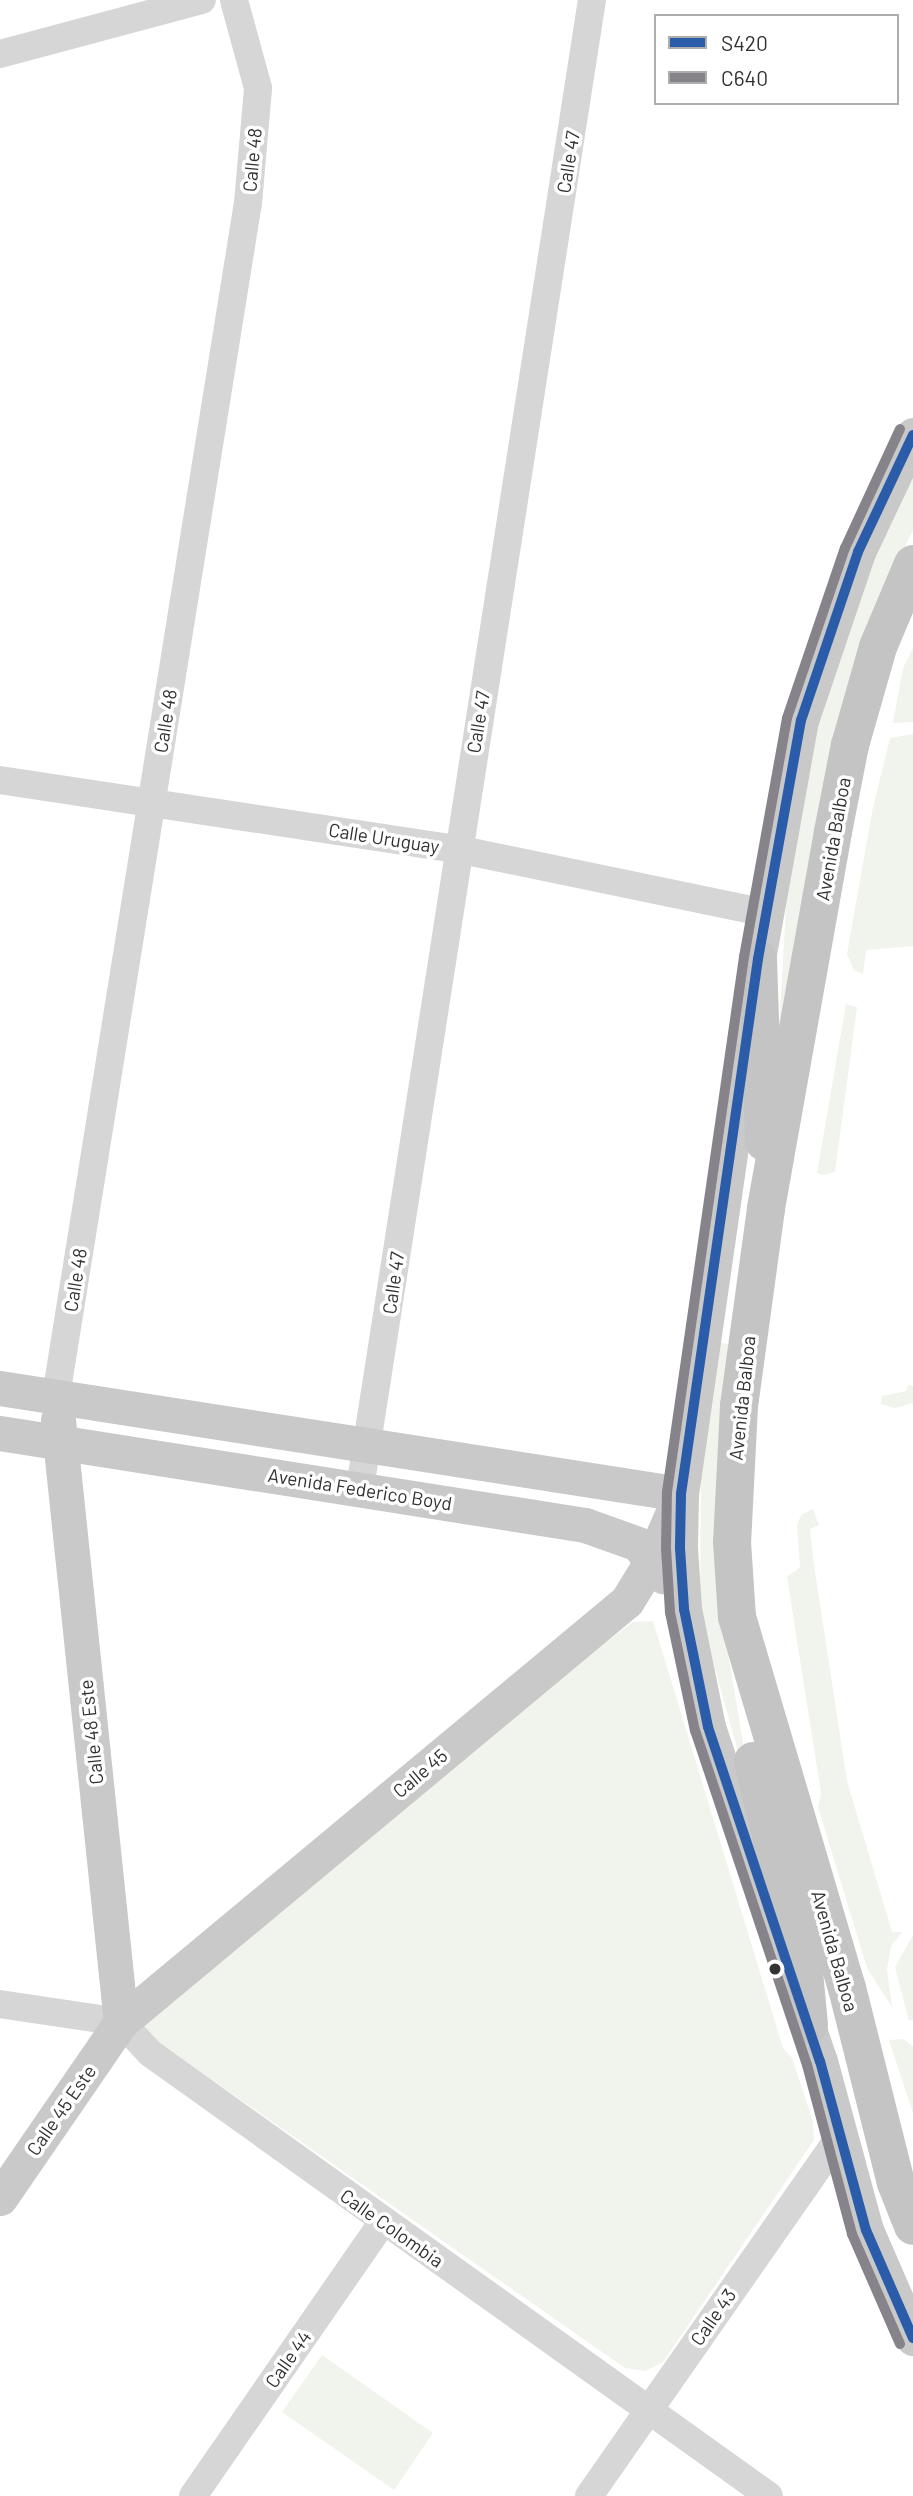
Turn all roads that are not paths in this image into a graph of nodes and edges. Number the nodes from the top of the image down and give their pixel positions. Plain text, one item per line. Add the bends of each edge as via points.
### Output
1 (202, 0) edge
2 (234, 0) edge
3 (592, 0) edge
4 (0, 54) edge
5 (913, 435) edge
6 (913, 564) edge
7 (0, 780) edge
8 (152, 803) junction
9 (457, 849) junction
10 (765, 914) junction
11 (758, 958) junction
12 (766, 1209) junction
13 (0, 1388) edge
14 (56, 1396) junction
15 (0, 1433) edge
16 (60, 1442) junction
17 (369, 1445) junction
18 (360, 1488) junction
19 (681, 1494) junction
20 (666, 1554) junction
21 (737, 1617) junction
22 (0, 2004) edge
23 (121, 2022) junction
24 (808, 2025) junction
25 (871, 2085) junction
26 (838, 2139) junction
27 (913, 2169) edge
28 (0, 2198) edge
29 (383, 2222) junction
30 (913, 2226) edge
31 (913, 2337) edge
32 (649, 2410) junction
33 (192, 2496) edge
34 (589, 2496) edge
35 (769, 2496) edge

1 - 4 street
2 - 8 street, Calle 48 via 258,88 248,202
3 - 9 street, Calle 47
5 - 10 main road via 858,552 828,630 802,720
6 - 12 highway, Avenida Balboa via 878,647 849,745
7 - 8 street, Calle Uruguay
8 - 9 street, Calle Uruguay
8 - 14 street, Calle 48
9 - 10 street, Calle Uruguay
9 - 17 street, Calle 47
10 - 11 main road
11 - 12 highway
11 - 19 main road
12 - 21 highway, Avenida Balboa via 735,1456 732,1542
13 - 14 main road
14 - 16 main road, Calle 48
14 - 17 main road
15 - 16 main road, Avenida Federico Boyd
16 - 18 main road, Avenida Federico Boyd
16 - 23 main road, Calle 48 Este
17 - 18 street, Calle 47
17 - 19 main road
18 - 20 main road, Avenida Federico Boyd via 613,1532
19 - 20 main road, Calle 45
20 - 23 main road, Calle 45 via 627,1601
20 - 24 main road, Avenida Federico Boyd via 684,1609 708,1727
21 - 24 highway via 748,1742 804,1972
21 - 25 highway, Avenida Balboa via 847,1988
22 - 23 street
23 - 28 main road, Calle 45 Este
23 - 29 street, Calle Colombia via 150,2053
24 - 26 main road
25 - 27 highway via 899,2131
25 - 30 highway, Avenida Balboa via 896,2183
26 - 31 main road via 866,2230
26 - 32 street, Calle 43
29 - 32 street, Calle Colombia
29 - 33 street, Calle 44
32 - 34 street, Calle 43
32 - 35 street, Calle Colombia

